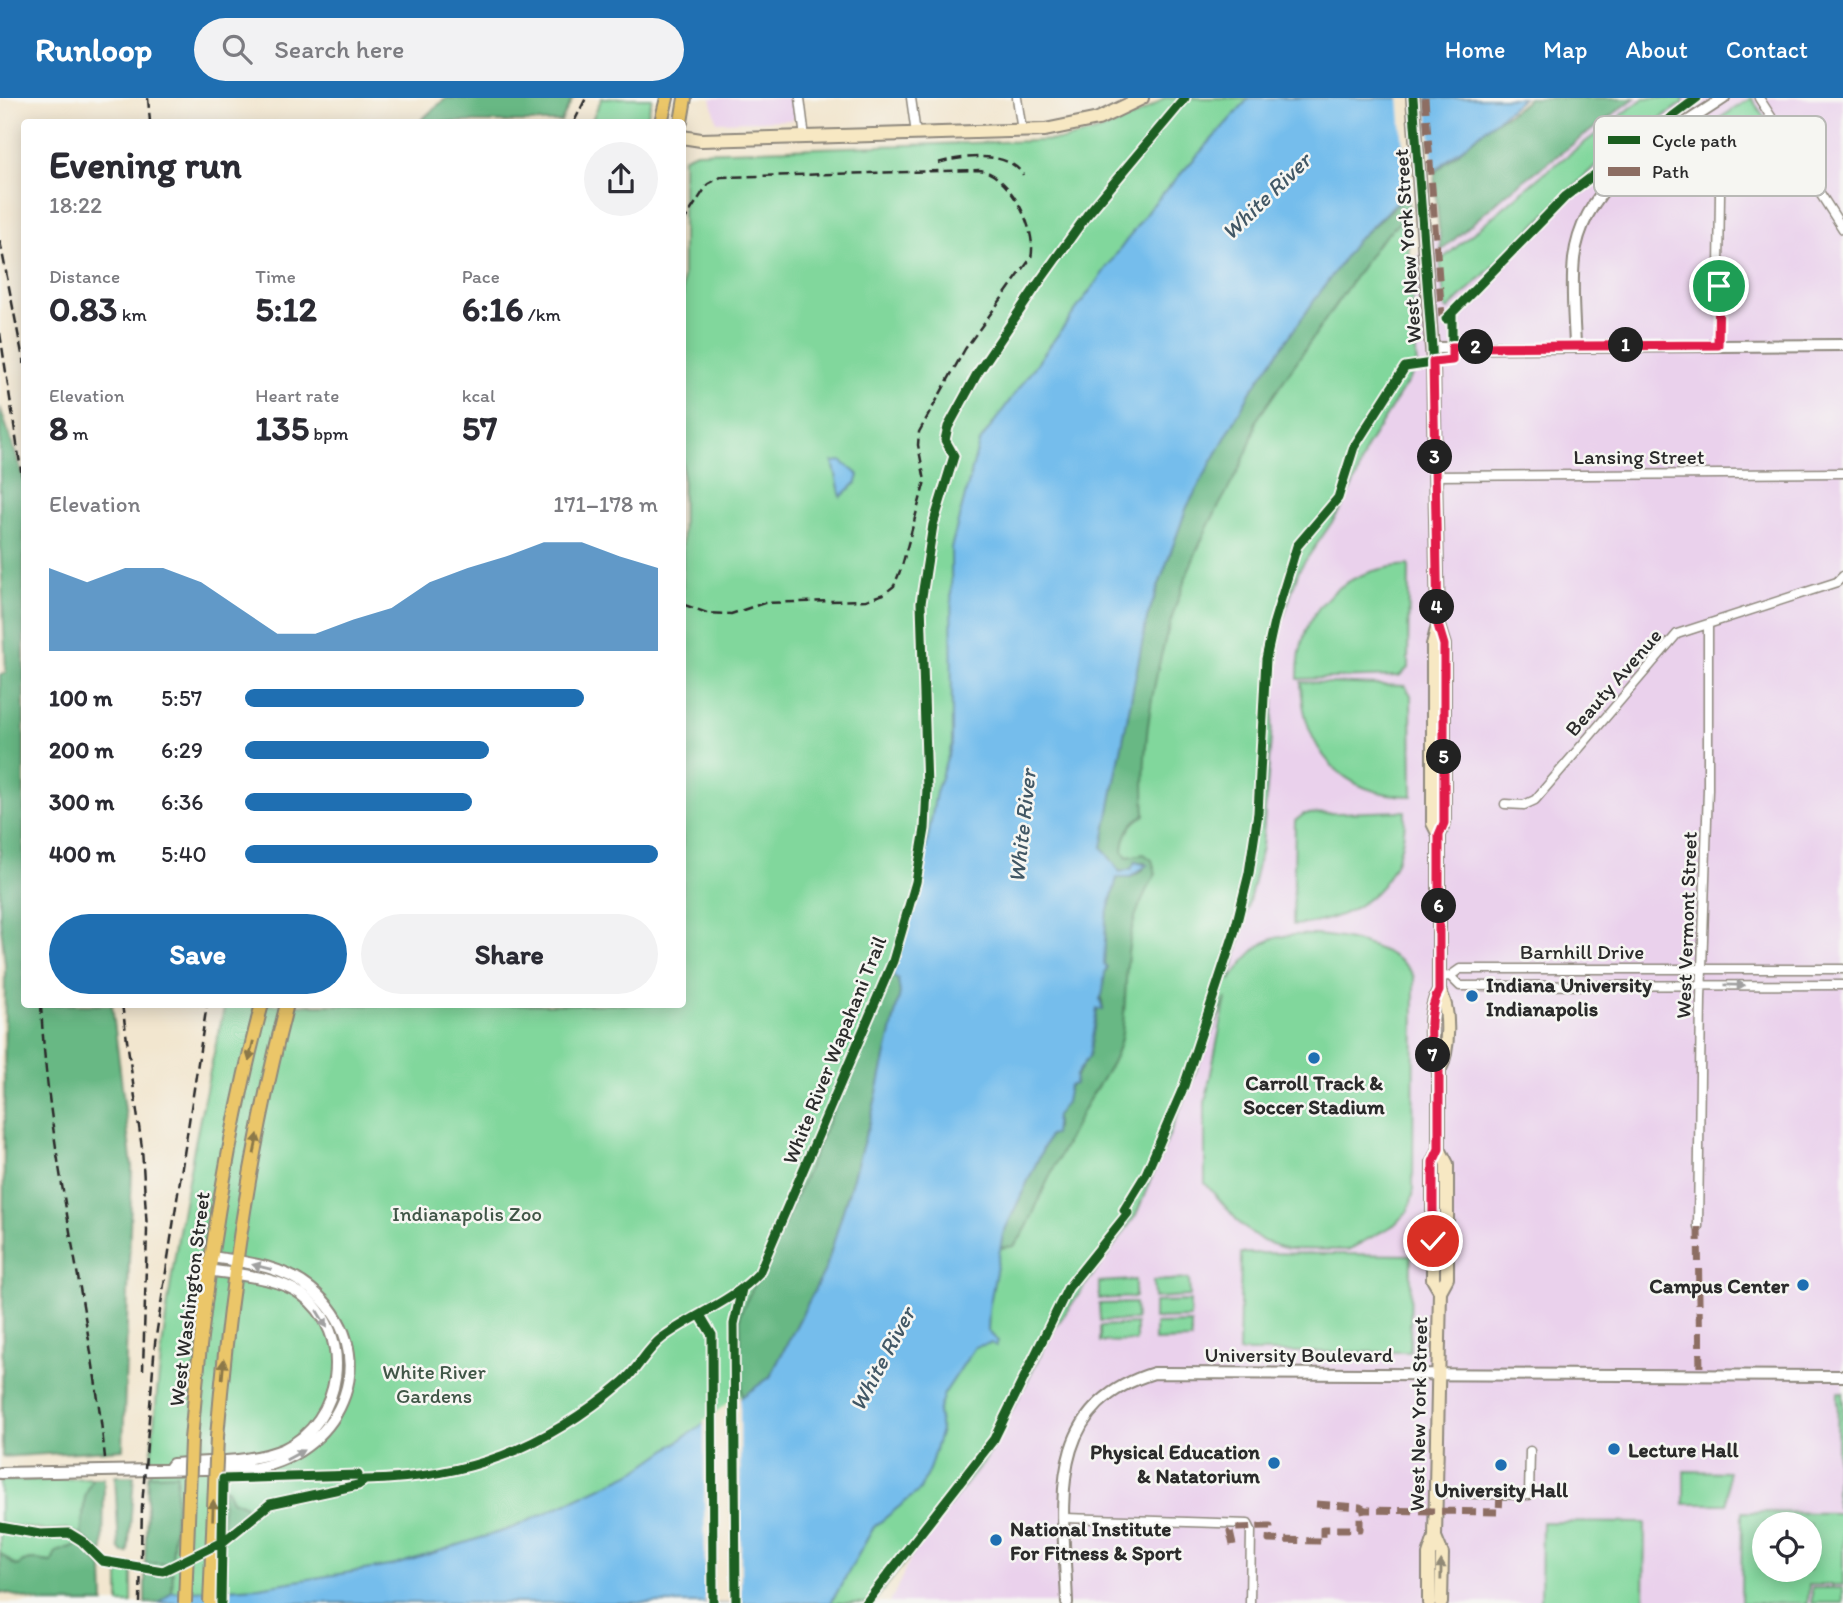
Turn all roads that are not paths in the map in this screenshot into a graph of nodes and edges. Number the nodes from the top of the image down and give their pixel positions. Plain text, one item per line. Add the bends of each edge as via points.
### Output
1 (667, 98) edge
2 (685, 98) edge
3 (800, 98) edge
4 (911, 98) edge
5 (1017, 98) edge
6 (1142, 98) edge
7 (1413, 98) edge
8 (1724, 98) edge
9 (1759, 98) edge
10 (1697, 116) edge
11 (1771, 116) edge
12 (662, 119) edge
13 (682, 119) edge
14 (1022, 131) junction
15 (916, 134) junction
16 (686, 138) edge
17 (805, 138) junction
18 (1601, 196) edge
19 (1720, 196) edge
20 (1822, 196) edge
21 (1843, 229) edge
22 (1575, 345) junction
23 (1718, 345) junction
24 (1843, 345) edge
25 (1432, 348) junction
26 (1843, 473) edge
27 (1436, 476) junction
28 (1843, 576) edge
29 (1708, 624) junction
30 (1505, 804) dead end
31 (1703, 967) junction
32 (1843, 969) edge
33 (1444, 977) junction
34 (1702, 985) junction
35 (1843, 985) edge
36 (261, 1008) edge
37 (286, 1008) edge
38 (1698, 1227) dead end
39 (209, 1263) junction
40 (235, 1268) junction
41 (1438, 1374) junction
42 (1843, 1376) edge
43 (1530, 1451) dead end
44 (0, 1473) edge
45 (1436, 1493) junction
46 (1065, 1518) junction
47 (1435, 1537) junction
48 (185, 1603) edge
49 (210, 1603) edge
50 (1068, 1603) edge
51 (1250, 1603) edge
52 (1429, 1603) edge
53 (1441, 1603) edge

1 - 12 main road
2 - 13 main road
3 - 17 street
4 - 15 street
5 - 14 street
6 - 14 main road via 1082,124
7 - 25 main road, West New York Street
8 - 10 street
9 - 11 street
14 - 15 main road
15 - 17 main road
16 - 17 main road
18 - 22 street via 1588,213 1574,258
19 - 23 street
20 - 21 street
22 - 23 street
22 - 25 street
23 - 24 street
25 - 27 main road, West New York Street
26 - 27 street, Lansing Street
27 - 33 main road, West New York Street via 1433,823 1439,835
28 - 29 street, Beauty Avenue via 1837,582
29 - 30 street, Beauty Avenue via 1677,634 1535,800 1524,805
29 - 31 street, West Vermont Street
31 - 32 street, Barnhill Drive
31 - 33 street, Barnhill Drive via 1460,969
31 - 34 street, West Vermont Street
33 - 34 street, Barnhill Drive via 1460,986
33 - 41 main road, West New York Street via 1433,1001 1433,1060 1439,1071 1439,1149 1433,1162 1433,1279 1440,1291
34 -> 35 street, Barnhill Drive
34 - 38 street, West Vermont Street
36 -> 39 main road, West Washington Street
40 -> 37 main road, West Washington Street
39 - 40 street
39 - 48 main road, West Washington Street, bridge via 191,1440
40 - 44 street via 301,1295 315,1307 332,1338 337,1362 335,1388 314,1426 283,1449 250,1457 173,1464 170,1468
49 -> 40 main road, West Washington Street, bridge via 217,1437
41 - 42 street, University Boulevard
41 - 45 main road, West New York Street
41 - 46 street, University Boulevard via 1177,1372 1132,1380 1092,1408 1076,1434 1066,1460
43 - 45 street via 1529,1495
45 - 47 main road, West New York Street
46 - 50 street, University Boulevard
46 - 51 street via 1248,1524
47 - 52 main road, West New York Street via 1429,1555
53 -> 47 main road, West New York Street via 1442,1554

